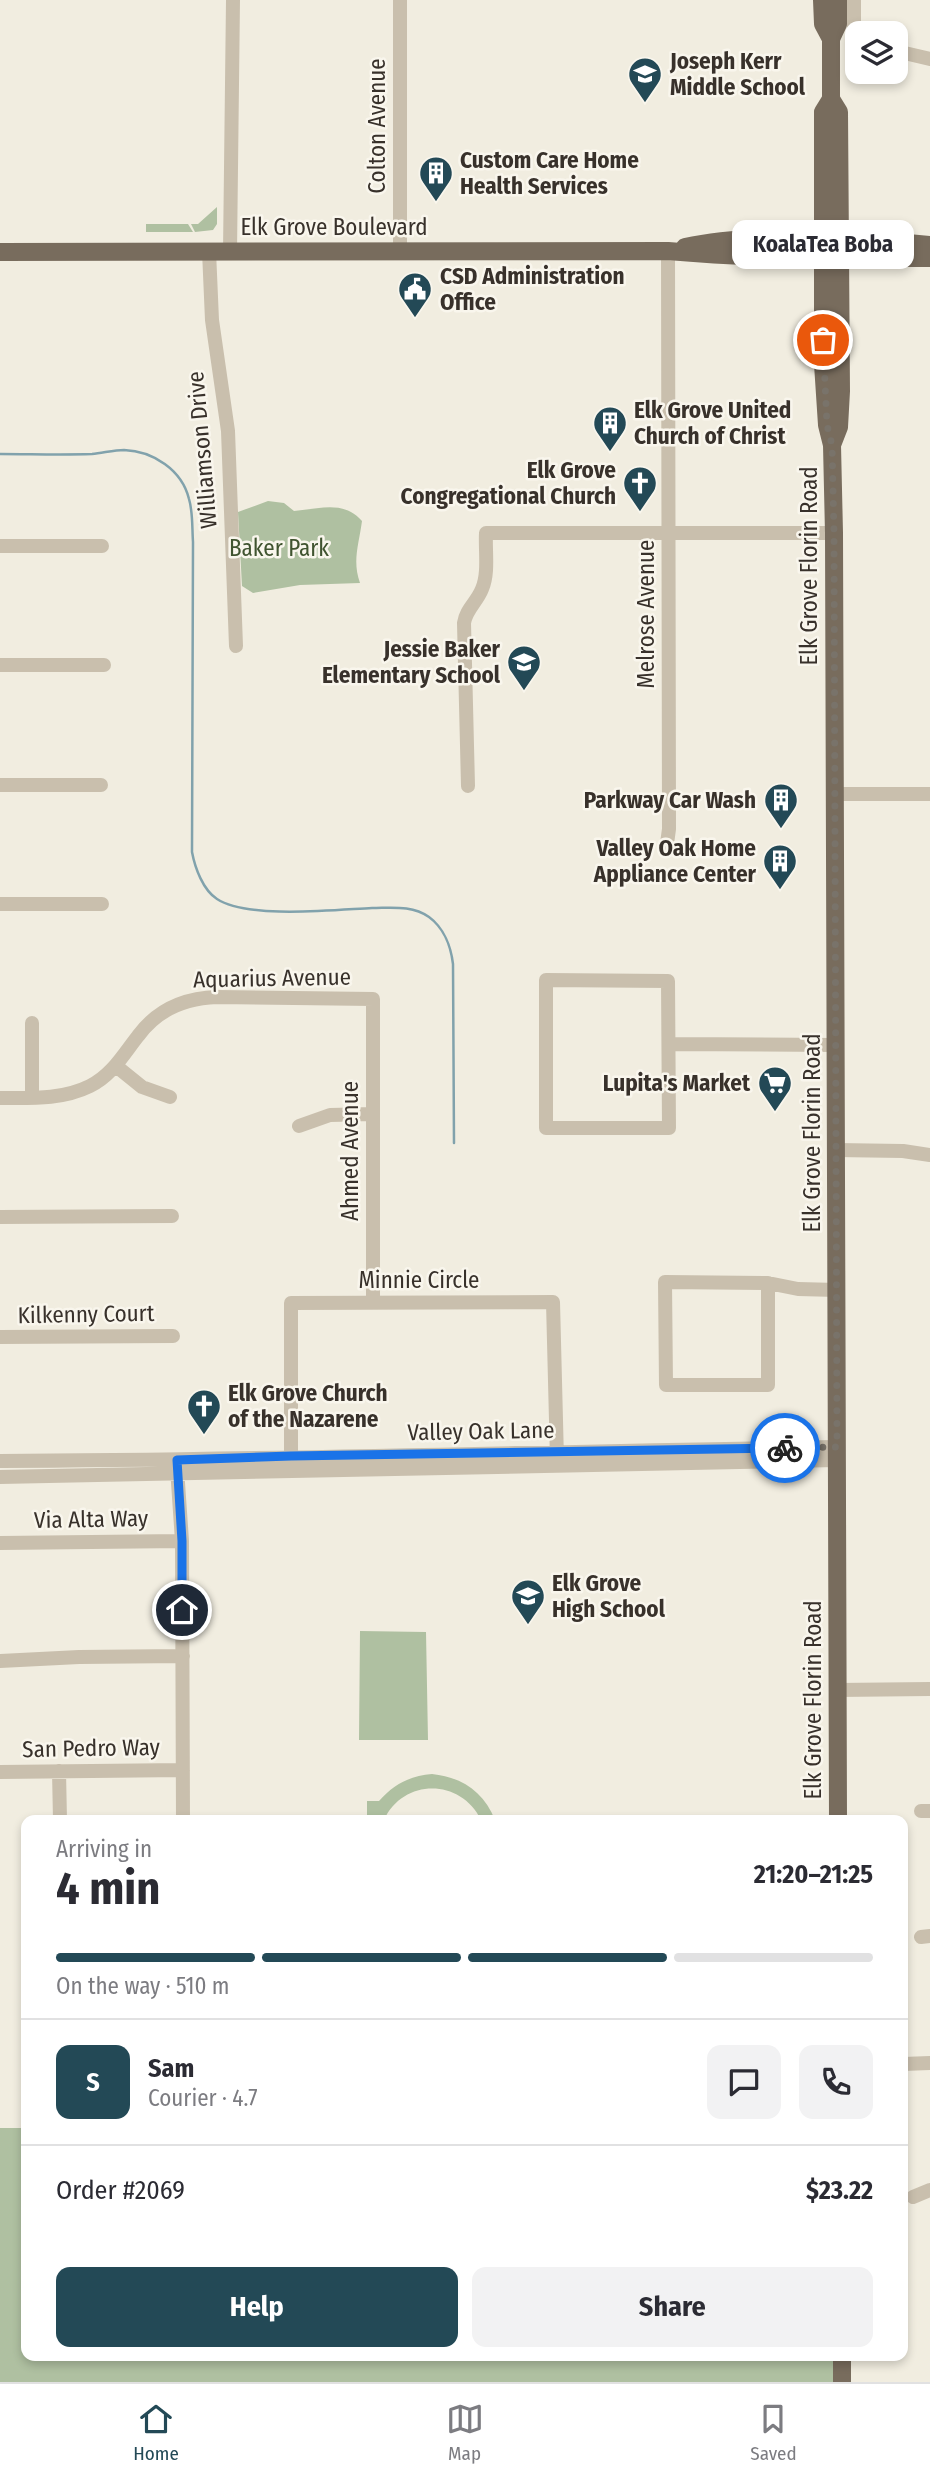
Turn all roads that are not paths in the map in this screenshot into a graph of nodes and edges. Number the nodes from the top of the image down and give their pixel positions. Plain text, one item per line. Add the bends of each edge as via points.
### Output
1 (233, 0) edge
2 (400, 0) edge
3 (822, 0) edge
4 (838, 0) edge
5 (854, 0) edge
6 (855, 21) edge
7 (831, 39) junction
8 (845, 41) edge
9 (908, 54) edge
10 (930, 59) edge
11 (831, 240) junction
12 (930, 244) edge
13 (209, 251) junction
14 (400, 251) junction
15 (668, 251) junction
16 (0, 252) edge
17 (230, 252) junction
18 (930, 258) edge
19 (831, 259) junction
20 (668, 532) junction
21 (834, 533) junction
22 (102, 546) dead end
23 (0, 547) edge
24 (236, 646) dead end
25 (0, 665) edge
26 (104, 665) dead end
27 (0, 785) edge
28 (101, 785) dead end
29 (468, 786) dead end
30 (835, 794) junction
31 (930, 794) edge
32 (666, 851) dead end
33 (0, 904) edge
34 (102, 904) dead end
35 (373, 999) joint
36 (32, 1023) dead end
37 (669, 1044) junction
38 (836, 1045) junction
39 (116, 1066) junction
40 (170, 1097) dead end
41 (0, 1098) edge
42 (32, 1098) junction
43 (373, 1114) junction
44 (299, 1126) dead end
45 (836, 1150) junction
46 (930, 1155) edge
47 (172, 1216) dead end
48 (0, 1217) edge
49 (768, 1283) junction
50 (837, 1290) junction
51 (373, 1303) junction
52 (173, 1336) dead end
53 (0, 1337) edge
54 (837, 1454) junction
55 (291, 1456) junction
56 (557, 1459) junction
57 (177, 1460) junction
58 (0, 1461) edge
59 (291, 1472) junction
60 (177, 1475) junction
61 (0, 1478) edge
62 (182, 1541) junction
63 (0, 1543) edge
64 (183, 1656) junction
65 (0, 1661) edge
66 (930, 1689) edge
67 (837, 1690) junction
68 (183, 1770) junction
69 (59, 1771) junction
70 (0, 1772) edge
71 (60, 1815) edge
72 (183, 1815) edge
73 (838, 1815) edge
74 (930, 2063) edge
75 (908, 2064) edge
76 (930, 2190) edge
77 (913, 2197) dead end
78 (842, 2361) edge
79 (842, 2382) edge

1 - 17 street
2 - 14 street, Colton Avenue
3 - 7 main road, Elk Grove Florin Road via 823,24
4 - 7 main road, Elk Grove Florin Road via 838,24
5 - 6 street
7 - 8 street
7 - 11 main road, Elk Grove Florin Road via 831,99 823,113
9 - 10 street
11 - 12 main road, Elk Grove Boulevard
11 - 15 main road, Elk Grove Boulevard via 719,240
11 - 19 main road, Elk Grove Florin Road
13 - 16 main road, Elk Grove Boulevard
13 - 17 main road, Elk Grove Boulevard
13 - 24 street, Williamson Drive via 212,320 228,431
14 - 15 main road, Elk Grove Boulevard
14 - 17 main road, Elk Grove Boulevard
15 - 19 main road, Elk Grove Boulevard
15 - 20 street, Melrose Avenue
18 - 19 main road, Elk Grove Boulevard
19 - 21 main road, Elk Grove Florin Road via 841,391 839,426 832,445
20 - 21 street
20 - 29 street via 486,533 485,580 464,622
20 - 32 street, Melrose Avenue
21 - 30 main road, Elk Grove Florin Road
22 - 23 street
25 - 26 street
27 - 28 street
30 - 31 street
30 - 38 main road, Elk Grove Florin Road
33 - 34 street
35 - 39 street, Aquarius Avenue via 193,999 152,1020
35 - 43 street, Ahmed Avenue
36 - 42 street
37 - 37 street via 669,1128 546,1128 546,980 668,981
37 - 38 street
38 - 45 main road, Elk Grove Florin Road
39 - 40 street via 142,1087
39 - 42 street, Aquarius Avenue via 80,1091
41 - 42 street, Aquarius Avenue
43 - 44 street via 330,1115
43 - 51 street, Ahmed Avenue
45 - 46 street
45 - 50 main road, Elk Grove Florin Road
47 - 48 street
49 - 49 street via 666,1282 666,1385 768,1384
49 - 50 street
50 - 54 main road, Elk Grove Florin Road
51 - 55 street, Minnie Circle via 291,1303
51 - 56 street, Minnie Circle via 553,1303
52 - 53 street, Kilkenny Court
54 - 56 street, Valley Oak Lane
54 - 67 main road, Elk Grove Florin Road
55 - 56 street, Valley Oak Lane
55 - 57 street, Valley Oak Lane
55 - 59 street, Minnie Circle
56 - 59 street, Valley Oak Lane
57 - 58 street, Valley Oak Lane
57 - 60 street
59 - 60 street, Valley Oak Lane
60 - 61 street, Valley Oak Lane
60 - 62 street
62 - 63 street, Via Alta Way
62 - 64 street
64 - 65 street
64 - 68 street
66 - 67 street
67 - 73 main road, Elk Grove Florin Road
68 - 69 street, San Pedro Way
68 - 72 street
69 - 70 street, San Pedro Way
69 - 71 street
74 - 75 street
76 - 77 street
78 - 79 main road

